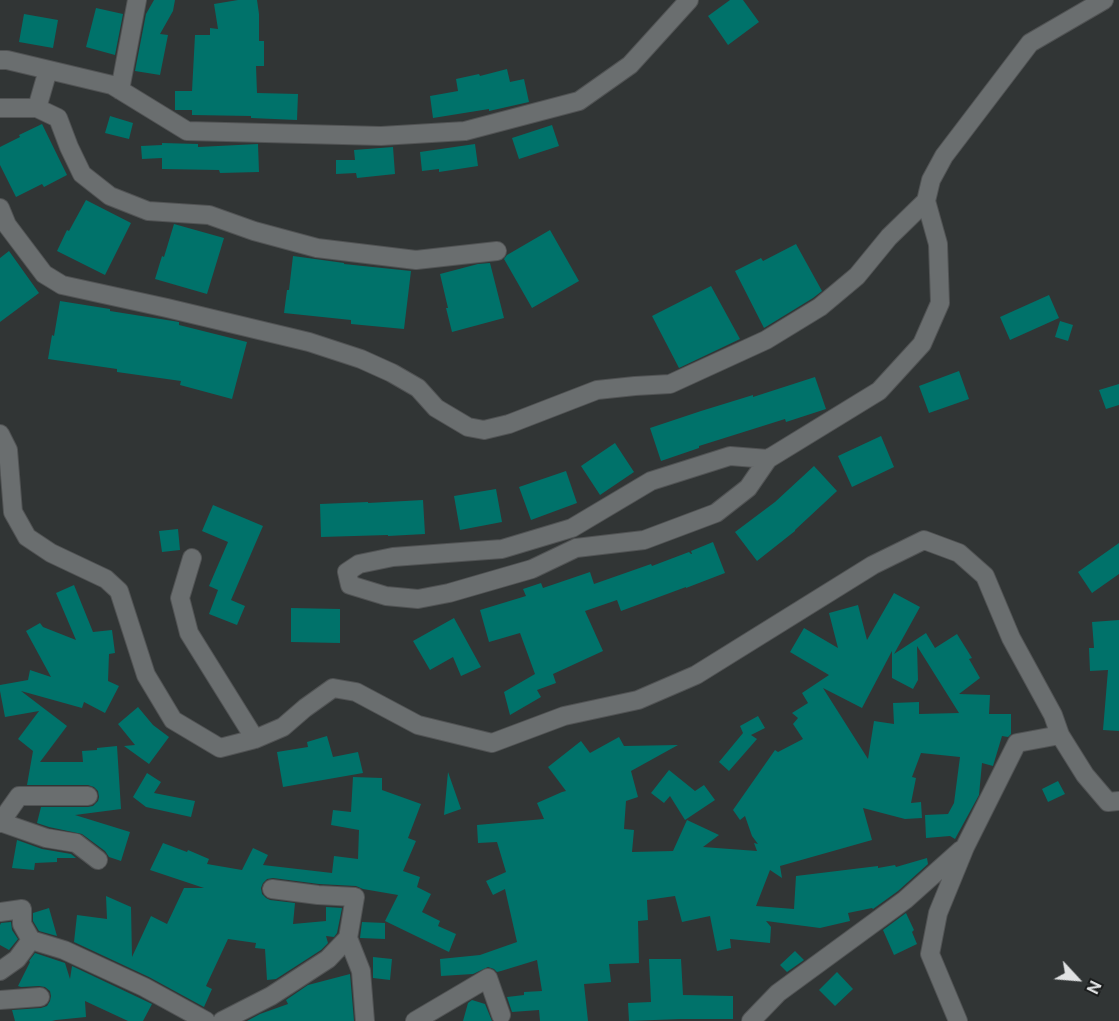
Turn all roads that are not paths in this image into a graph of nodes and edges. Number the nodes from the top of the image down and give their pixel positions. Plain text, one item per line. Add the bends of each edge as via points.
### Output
1 (137, 0) edge
2 (689, 0) edge
3 (1104, 0) edge
4 (0, 60) edge
5 (48, 70) junction
6 (120, 90) junction
7 (0, 108) edge
8 (37, 108) junction
9 (926, 201) junction
10 (0, 208) edge
11 (497, 250) dead end
12 (0, 434) edge
13 (768, 459) junction
14 (572, 528) junction
15 (576, 548) junction
16 (192, 558) dead end
17 (1060, 735) junction
18 (255, 739) junction
19 (88, 796) dead end
20 (1119, 801) edge
21 (0, 822) edge
22 (965, 847) junction
23 (98, 860) dead end
24 (272, 889) dead end
25 (0, 912) edge
26 (348, 938) junction
27 (31, 940) junction
28 (0, 971) edge
29 (40, 997) dead end
30 (0, 1000) edge
31 (180, 1015) edge
32 (501, 1015) dead end
33 (206, 1021) edge
34 (222, 1021) edge
35 (365, 1021) edge
36 (414, 1021) edge
37 (751, 1021) edge
38 (958, 1021) edge

1 - 6 street
2 - 6 street via 630,65 579,101 465,131 381,136 187,131
3 - 9 street via 1030,42 944,156 931,180
4 - 5 street
5 - 6 street
5 - 8 street
7 - 8 street
8 - 11 street via 58,118 82,174 110,196 148,211 209,215 317,248 416,260
9 - 10 street via 857,276 820,307 766,340 670,384 597,390 484,430 468,427 436,408 418,388 361,359 309,342 62,285 44,274 7,225
9 - 13 street via 938,243 940,303 922,344 879,391
12 - 18 street via 8,450 13,512 27,537 106,579 119,591 146,675 173,720 220,748
13 - 14 street via 730,456 651,482
13 - 15 street via 748,488 716,513 644,540
14 - 15 street
14 - 15 street via 502,549 393,557 359,564 347,572 350,585 386,596 418,599 532,569
16 - 18 street via 180,598 189,633
17 - 18 street via 985,576 959,553 924,540 873,565 696,675 638,700 564,716 492,743 418,725 356,692 333,688 284,727
17 - 20 street via 1108,802
17 - 22 street via 1017,743
19 - 21 street via 19,796
21 - 23 street via 46,838 76,843
22 - 37 street via 905,900 778,993
22 - 38 street via 938,913 930,954
24 - 26 street via 355,897
25 - 27 street via 22,909 22,924
26 - 34 street via 328,959 271,996
26 - 35 street via 360,971
27 - 28 street via 17,959
27 - 31 street via 64,950 144,987
29 - 30 street
31 - 33 street
32 - 36 street via 488,978

